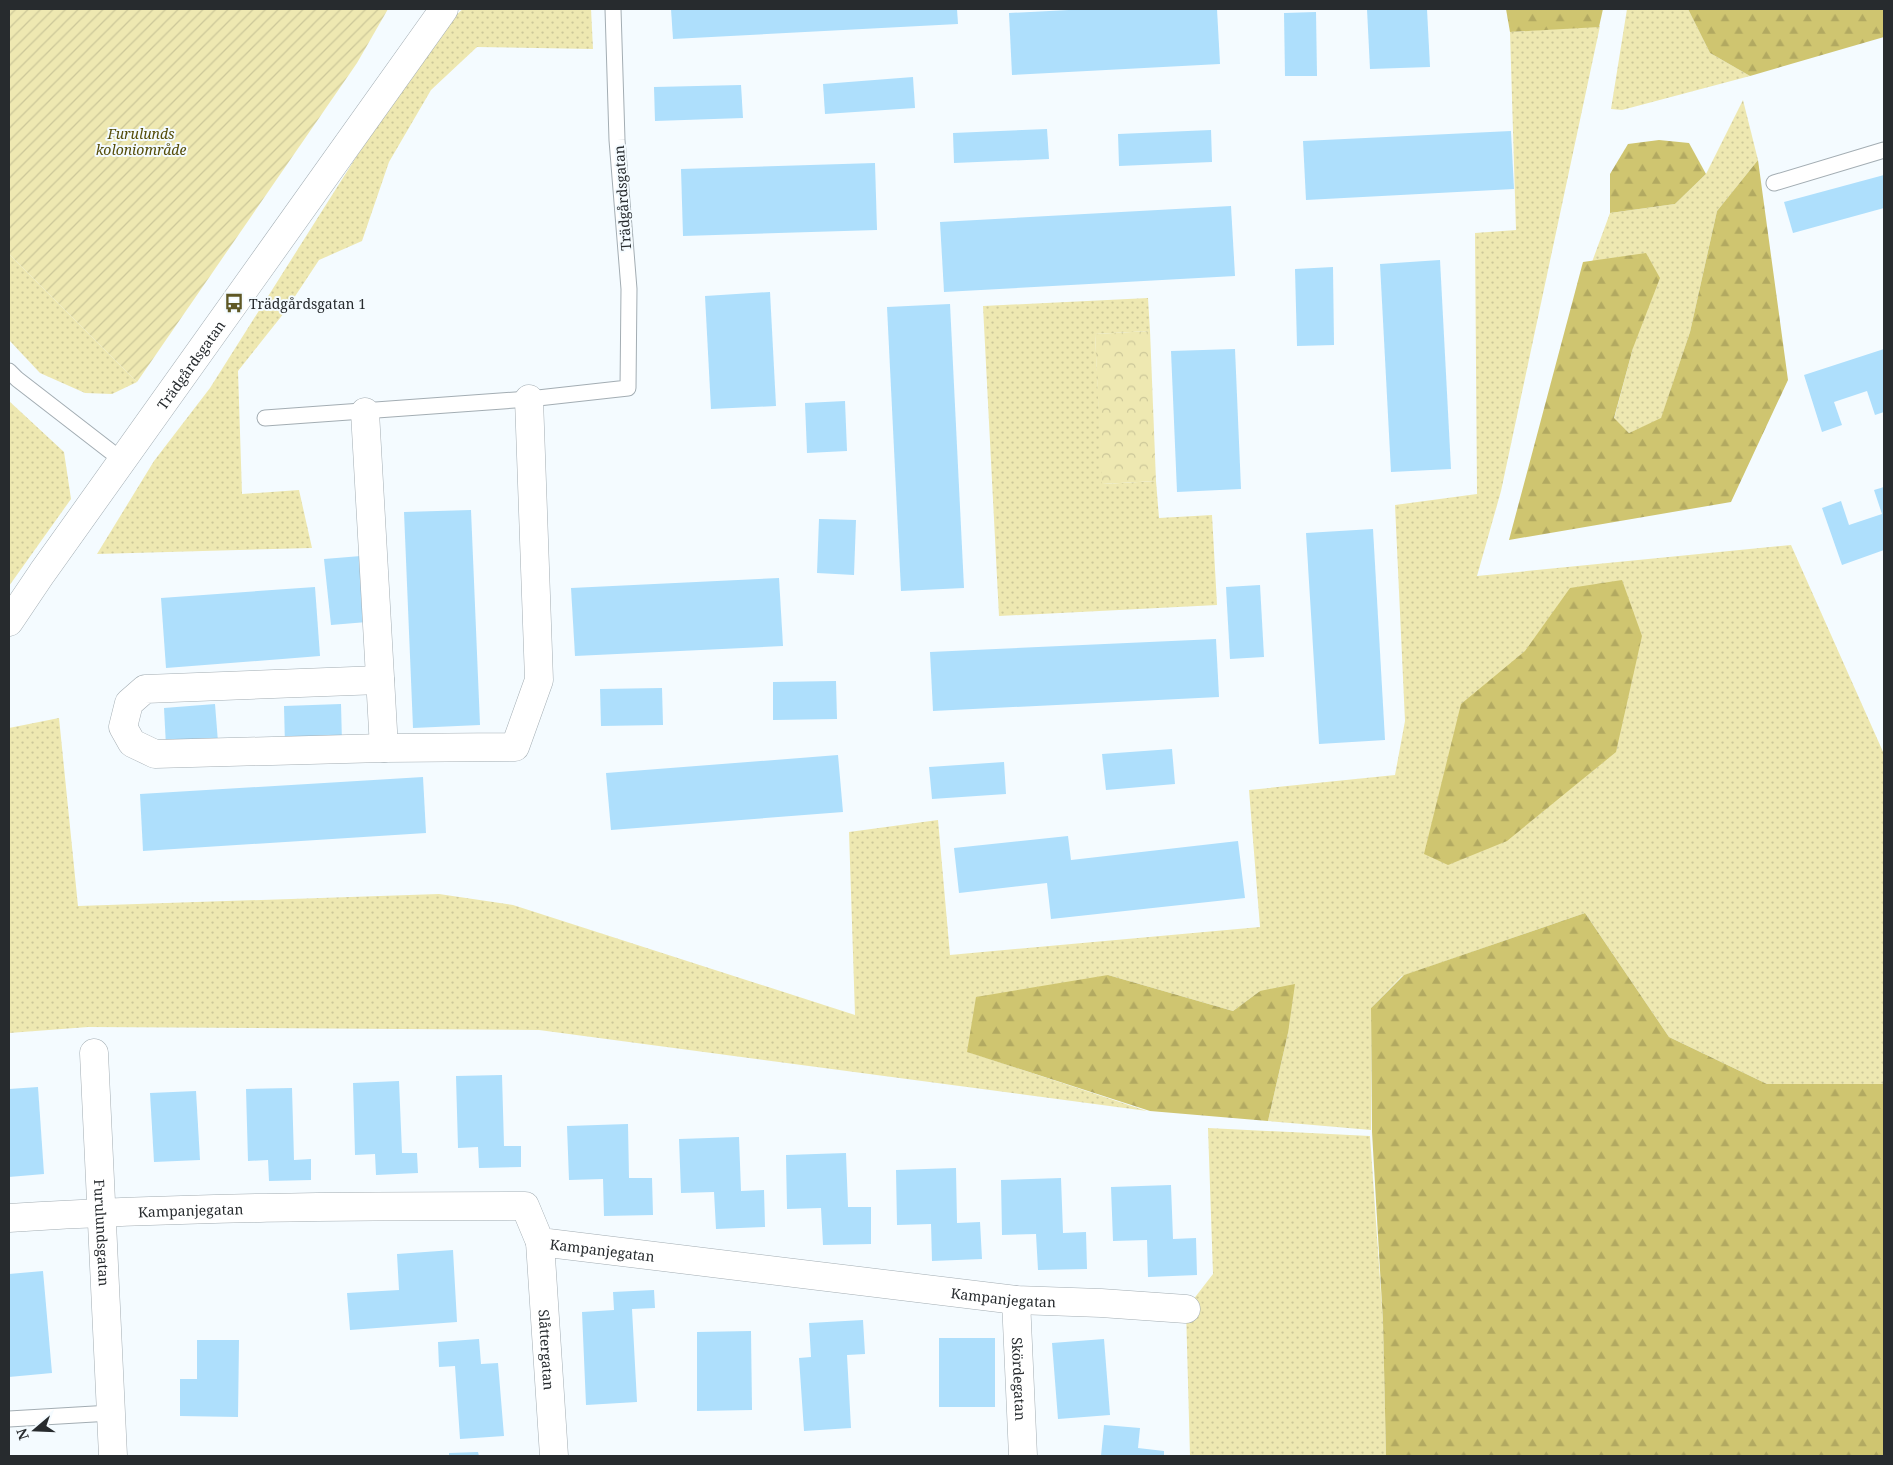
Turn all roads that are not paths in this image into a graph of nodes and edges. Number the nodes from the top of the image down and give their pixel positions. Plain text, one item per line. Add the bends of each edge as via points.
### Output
1 (444, 9) edge
2 (612, 9) edge
3 (1884, 150) edge
4 (1774, 183) dead end
5 (9, 370) edge
6 (529, 399) junction
7 (365, 412) junction
8 (265, 418) dead end
9 (123, 461) junction
10 (9, 622) edge
11 (380, 680) junction
12 (384, 748) junction
13 (94, 1053) dead end
14 (102, 1212) junction
15 (9, 1218) edge
16 (540, 1242) junction
17 (1016, 1300) junction
18 (1186, 1309) dead end
19 (112, 1413) junction
20 (9, 1419) edge
21 (113, 1456) edge
22 (554, 1456) edge
23 (1023, 1456) edge

1 - 9 street, Trädgårdsgatan
2 - 6 lane, Trädgårdsgatan via 617,140 629,289 628,388
3 - 4 lane
5 - 9 lane
6 - 7 lane
6 - 12 street via 539,680 515,747
7 - 8 lane
7 - 11 street
9 - 10 street, Trädgårdsgatan
11 - 12 street
11 - 12 street via 145,689 129,703 123,727 132,743 155,754
13 - 14 street, Furulundsgatan
14 - 15 street, Kampanjegatan
14 - 16 street, Kampanjegatan via 525,1206
14 - 19 street, Furulundsgatan
16 - 17 street, Kampanjegatan
16 - 22 street, Slåttergatan
17 - 18 street, Kampanjegatan
17 - 23 street, Skördegatan
19 - 20 lane
19 - 21 street, Furulundsgatan

